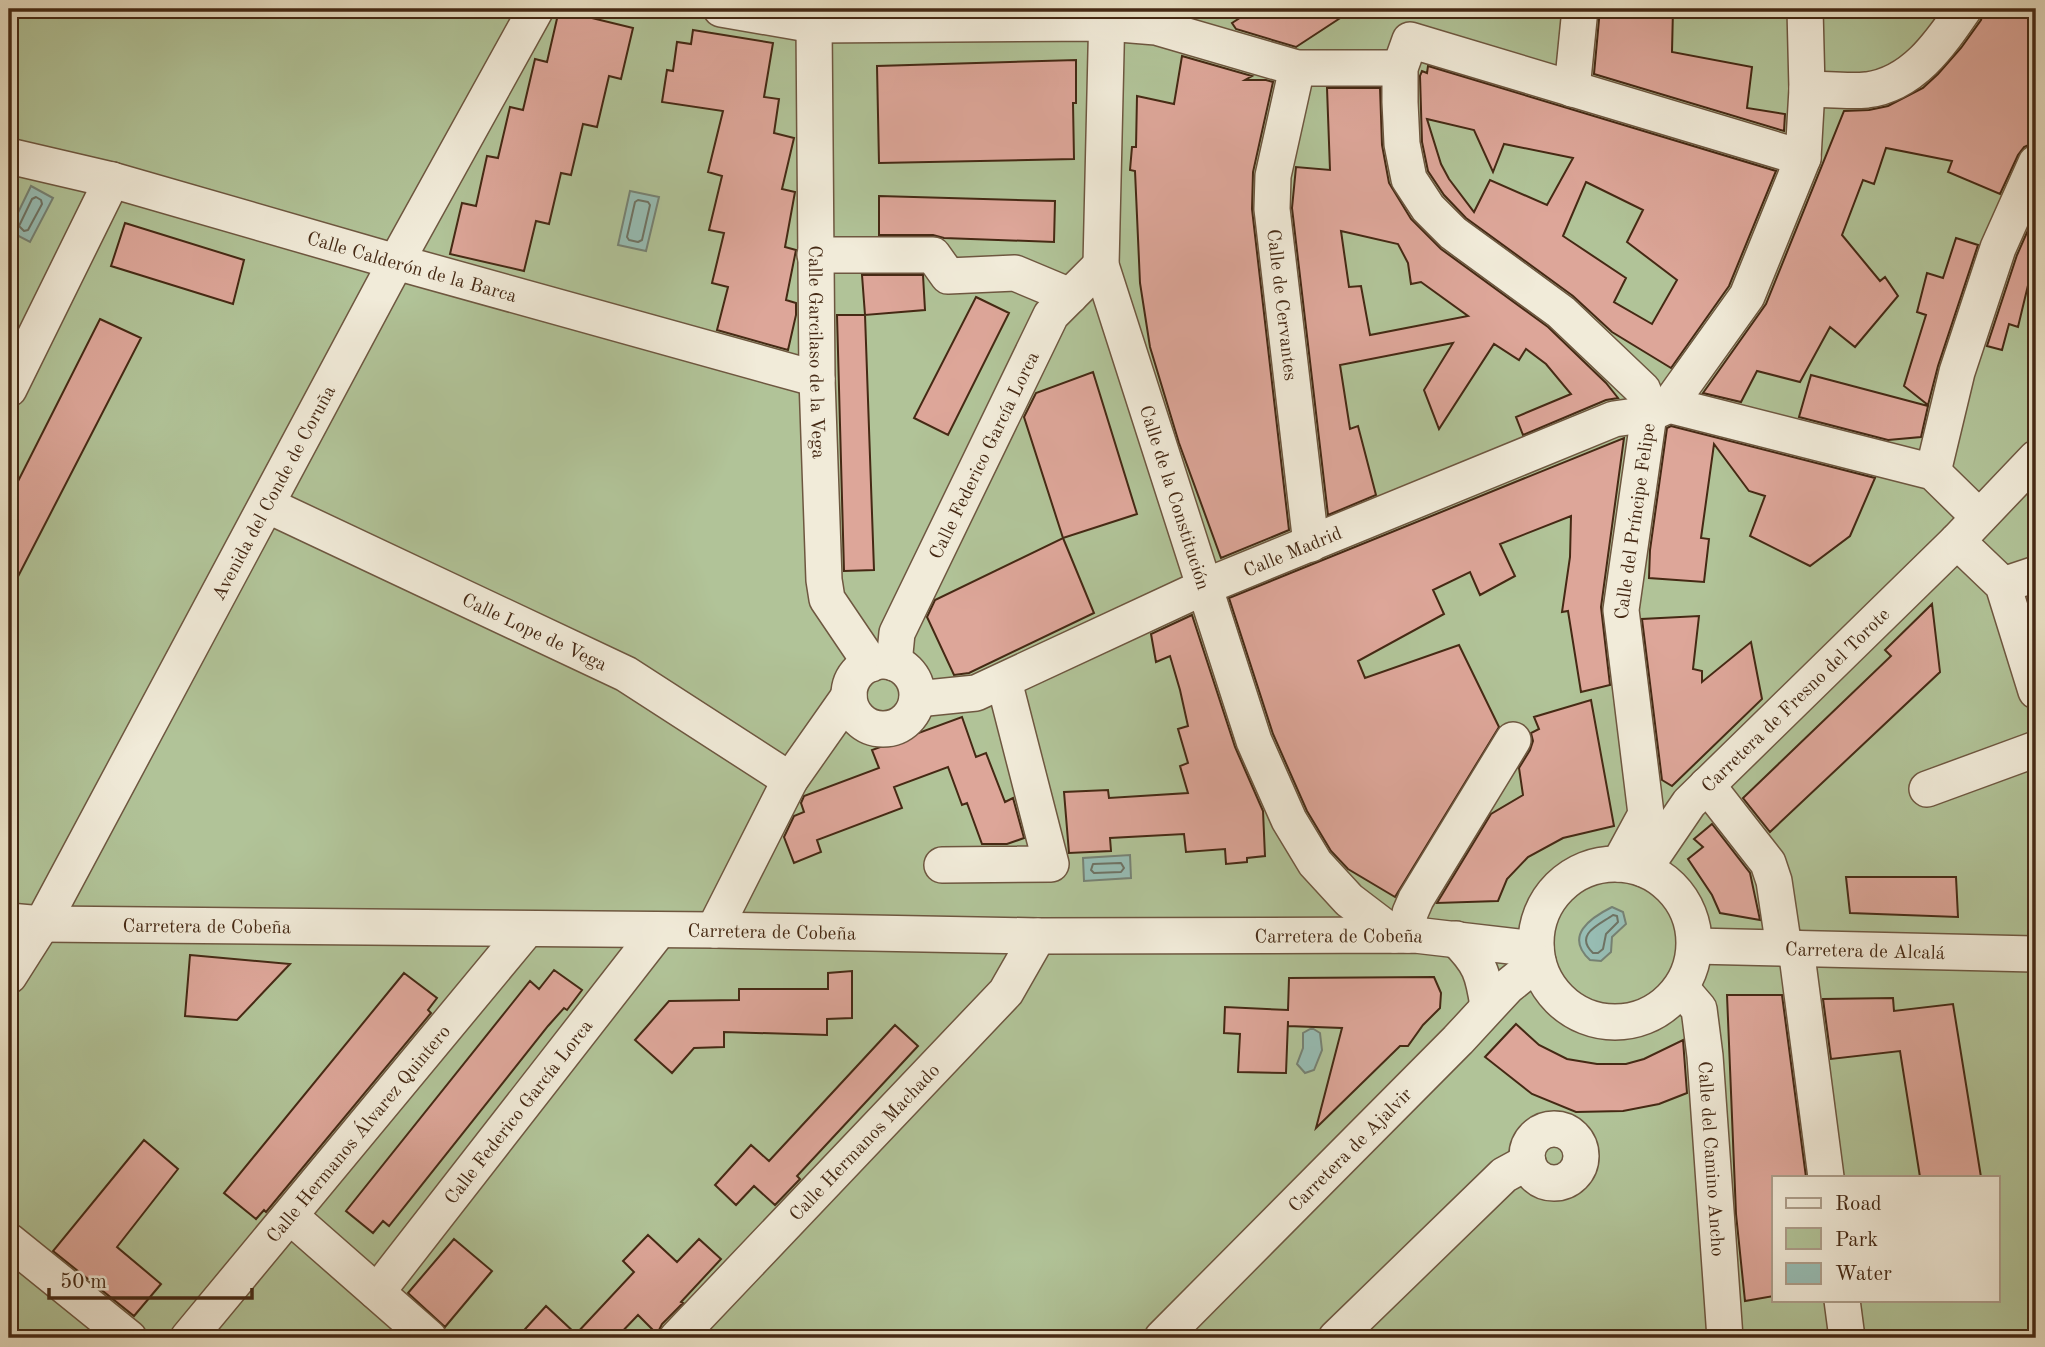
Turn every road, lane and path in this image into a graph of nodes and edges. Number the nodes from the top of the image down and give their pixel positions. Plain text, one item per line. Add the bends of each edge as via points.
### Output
1 (536, 9) edge
2 (721, 9) edge
3 (1580, 9) edge
4 (1805, 9) edge
5 (1964, 9) edge
6 (1107, 16) edge
7 (1169, 18) edge
8 (814, 25) junction
9 (1297, 68) junction
10 (1400, 68) junction
11 (1572, 89) junction
12 (1807, 89) junction
13 (9, 156) edge
14 (1803, 158) junction
15 (2036, 163) edge
16 (111, 180) junction
17 (816, 255) junction
18 (396, 262) junction
19 (1101, 265) junction
20 (1070, 296) junction
21 (817, 379) junction
22 (9, 389) edge
23 (1659, 410) junction
24 (2036, 458) edge
25 (1933, 472) junction
26 (267, 505) junction
27 (1968, 529) junction
28 (1311, 544) junction
29 (2036, 574) edge
30 (2003, 585) junction
31 (1204, 587) junction
32 (883, 664) junction
33 (1004, 681) junction
34 (2036, 691) edge
35 (849, 696) junction
36 (917, 699) junction
37 (873, 728) junction
38 (1514, 740) dead end
39 (2036, 749) edge
40 (798, 770) junction
41 (1707, 785) junction
42 (1927, 789) dead end
43 (942, 865) dead end
44 (1631, 866) junction
45 (25, 922) edge
46 (527, 929) junction
47 (659, 930) junction
48 (714, 930) junction
49 (1401, 935) junction
50 (1038, 936) junction
51 (1456, 939) junction
52 (1695, 946) junction
53 (1790, 948) junction
54 (2036, 954) edge
55 (1537, 956) junction
56 (9, 976) edge
57 (1681, 988) junction
58 (1488, 1006) junction
59 (1528, 1162) dead end
60 (1826, 1176) edge
61 (290, 1216) junction
62 (9, 1241) edge
63 (1211, 1288) junction
64 (377, 1292) junction
65 (1842, 1302) edge
66 (130, 1338) edge
67 (188, 1338) edge
68 (429, 1338) edge
69 (677, 1338) edge
70 (1162, 1338) edge
71 (1200, 1338) edge
72 (1336, 1338) edge
73 (1724, 1338) edge
74 (1847, 1338) edge

1 - 18 street, Avenida del Conde de Coruña
2 - 8 street
3 - 11 street
4 - 12 street
5 - 12 street via 1937,49 1905,76 1868,90
6 - 7 street
6 - 8 street
6 - 19 street, Calle de la Constitución
7 - 9 street
8 - 17 street, Calle Garcilaso de la Vega
9 - 10 street
9 - 28 street, Calle de Cervantes via 1273,176 1272,209
10 - 11 street via 1410,40
10 - 23 street, Calle del Príncipe Felipe via 1402,144 1409,179 1428,208 1453,233 1561,312
11 - 14 street
12 - 14 street
13 - 16 street, Calle Calderón de la Barca
14 - 23 street via 1747,296
15 - 25 street via 1998,248 1957,372
16 - 18 street, Calle Calderón de la Barca
16 - 22 street
17 - 20 street via 933,255 947,276 1015,273
17 - 21 street, Calle Garcilaso de la Vega
18 - 21 street, Calle Calderón de la Barca
18 - 26 street, Avenida del Conde de Coruña
19 - 20 street, Calle Federico García Lorca
19 - 31 street, Calle de la Constitución
20 - 32 street, Calle Federico García Lorca via 1051,315
21 - 32 street, Calle Garcilaso de la Vega via 827,599
23 - 25 street
23 - 28 street, Calle Madrid via 1614,419
23 - 44 street, Calle del Príncipe Felipe via 1621,610 1646,814
24 - 27 street, Carretera de Fresno del Torote
25 - 27 street
26 - 40 street, Calle Lope de Vega via 626,674
26 - 45 street, Avenida del Conde de Coruña
27 - 30 street
27 - 41 street, Carretera de Fresno del Torote
28 - 31 street, Calle Madrid
29 - 30 street
30 - 34 street
31 - 33 street, Calle Madrid
31 - 49 street, Calle de la Constitución via 1254,741 1290,820 1315,863 1349,900
32 - 35 street via 857,675
32 - 36 street via 905,669 916,687
33 - 36 street, Calle Madrid via 976,693
33 - 43 street via 1051,864
35 - 37 street via 855,714
35 - 40 street
36 - 37 street via 914,710 897,726
37 - 40 street
38 - 49 street via 1416,899
39 - 42 street
40 - 48 street
41 - 44 street, Carretera de Fresno del Torote
41 - 53 street via 1768,863
44 - 52 street via 1665,881 1682,899 1692,921
44 - 55 street via 1592,867 1569,879 1550,898 1539,922
45 - 46 street, Carretera de Cobeña
45 - 56 street, Avenida del Conde de Coruña
46 - 47 street, Carretera de Cobeña
46 - 61 street, Calle Hermanos Álvarez Quintero
47 - 48 street, Carretera de Cobeña
47 - 64 street, Calle Federico García Lorca
48 - 50 street, Carretera de Cobeña
49 - 50 street, Carretera de Cobeña
49 - 51 street, Carretera de Cobeña
50 - 69 street, Calle Hermanos Machado via 1006,992
51 - 55 street, Carretera de Cobeña
51 - 58 street via 1475,959
52 - 53 street, Carretera de Alcalá
52 - 57 street
53 - 54 street, Carretera de Alcalá
53 - 60 street
55 - 57 street via 1548,986 1566,1005 1588,1018 1614,1023 1640,1019 1663,1007
55 - 58 street, Carretera de Ajalvir
57 - 73 street, Calle del Camino Ancho via 1699,1009 1705,1056
58 - 63 street, Carretera de Ajalvir
59 - 72 street via 1504,1175
61 - 64 street
61 - 67 street, Calle Hermanos Álvarez Quintero
62 - 66 street
63 - 70 street, Carretera de Ajalvir
63 - 71 street
64 - 68 street
65 - 74 street

